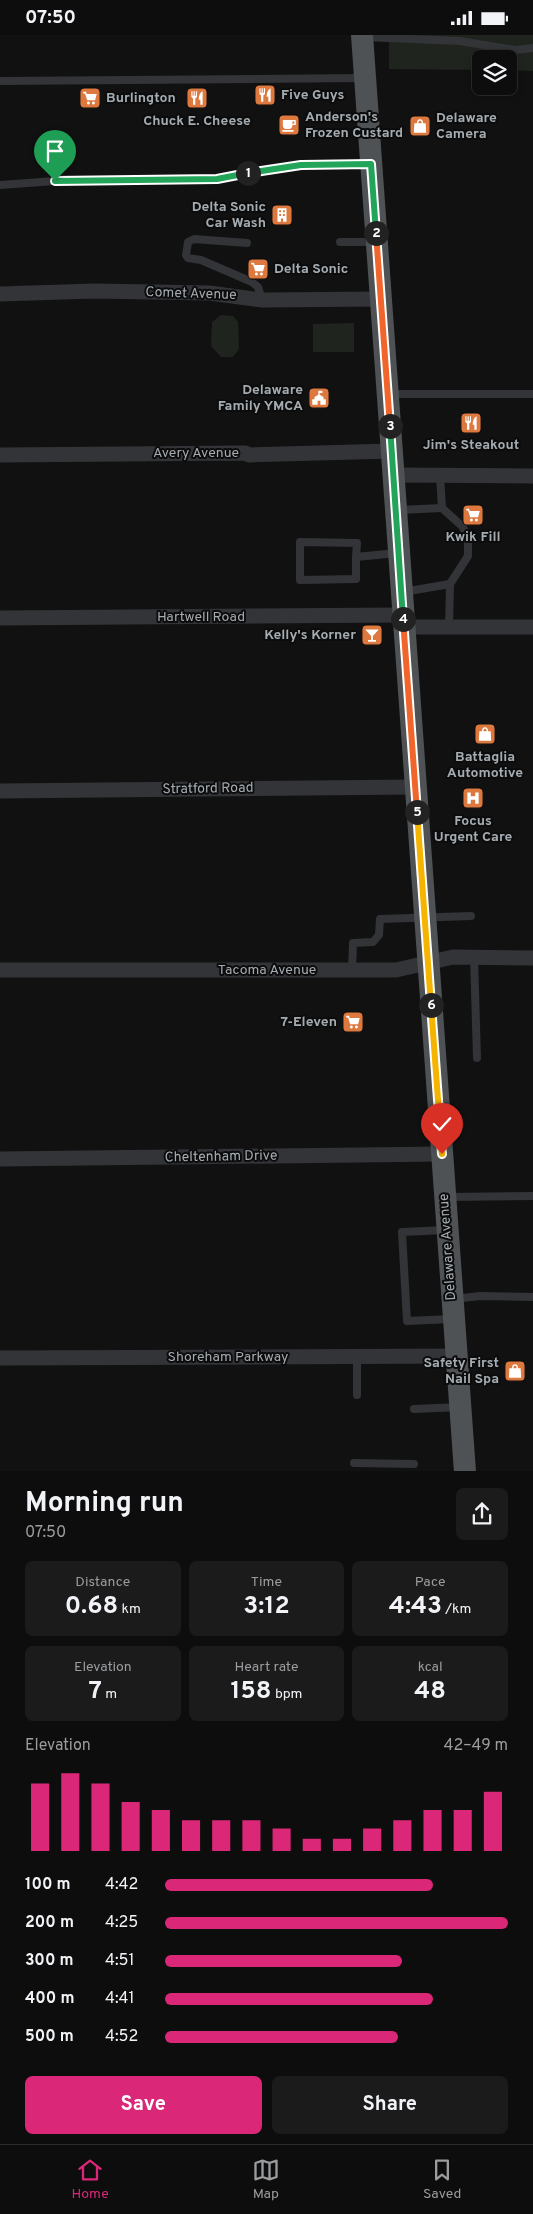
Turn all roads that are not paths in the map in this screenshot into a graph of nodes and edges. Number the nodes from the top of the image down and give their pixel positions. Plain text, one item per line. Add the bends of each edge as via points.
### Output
1 (362, 36) edge
2 (533, 48) edge
3 (365, 77) junction
4 (0, 81) edge
5 (371, 164) junction
6 (0, 185) edge
7 (340, 242) dead end
8 (377, 242) junction
9 (247, 243) dead end
10 (0, 294) edge
11 (382, 299) junction
12 (262, 300) junction
13 (388, 393) junction
14 (533, 394) edge
15 (392, 451) junction
16 (0, 455) edge
17 (393, 475) junction
18 (440, 475) junction
19 (533, 476) edge
20 (442, 508) junction
21 (396, 510) junction
22 (399, 553) junction
23 (356, 557) junction
24 (450, 584) junction
25 (402, 593) junction
26 (0, 618) edge
27 (403, 621) junction
28 (448, 627) junction
29 (533, 627) edge
30 (415, 787) junction
31 (0, 791) edge
32 (424, 916) junction
33 (471, 916) dead end
34 (474, 957) junction
35 (533, 958) edge
36 (428, 963) junction
37 (0, 970) edge
38 (352, 970) junction
39 (477, 1058) dead end
40 (442, 1154) junction
41 (0, 1159) edge
42 (533, 1196) edge
43 (445, 1197) junction
44 (447, 1230) junction
45 (533, 1297) edge
46 (453, 1309) junction
47 (358, 1356) junction
48 (456, 1356) junction
49 (0, 1358) edge
50 (357, 1395) dead end
51 (460, 1407) junction
52 (414, 1409) dead end
53 (354, 1463) dead end
54 (414, 1464) dead end
55 (464, 1471) edge

1 - 2 lane via 460,41 515,50
1 - 3 main road, Delaware Avenue
3 - 4 lane
3 - 5 main road, Delaware Avenue
5 - 6 lane via 301,165 217,179 82,180
5 - 8 main road, Delaware Avenue
7 - 8 lane
8 - 11 main road, Delaware Avenue
9 - 12 lane via 194,239 188,242 186,255 252,282 258,287
10 - 12 street, Comet Avenue via 94,291 209,293
11 - 12 street, Comet Avenue
11 - 13 main road, Delaware Avenue
13 - 14 lane
13 - 15 main road, Delaware Avenue
15 - 16 street, Avery Avenue via 249,455
15 - 17 main road, Delaware Avenue
17 - 18 street
17 - 21 main road, Delaware Avenue
18 - 19 street
18 - 20 lane
20 - 21 lane
20 - 24 lane via 463,527 468,542 468,556
21 - 22 main road, Delaware Avenue
22 - 23 lane
22 - 25 main road, Delaware Avenue
23 - 23 lane via 356,543 300,542 300,579 356,579
24 - 25 lane
24 - 28 lane
25 - 27 main road, Delaware Avenue
26 - 27 street, Hartwell Road
27 - 28 street, Hartwell Road
27 - 30 main road, Delaware Avenue
28 - 29 street, Hartwell Road
30 - 31 street, Stratford Road
30 - 32 main road, Delaware Avenue
32 - 33 lane
32 - 36 main road, Delaware Avenue
32 - 38 lane via 380,919 379,935 373,942 353,943
34 - 35 street, Tacoma Avenue
34 - 36 street, Tacoma Avenue via 453,957
34 - 39 lane
36 - 38 street, Tacoma Avenue via 396,970
36 - 40 main road, Delaware Avenue
37 - 38 street, Tacoma Avenue
40 - 41 street, Cheltenham Drive
40 - 43 main road, Delaware Avenue
42 - 43 lane
43 - 44 main road, Delaware Avenue
44 - 46 main road, Delaware Avenue
44 - 46 lane via 402,1232 407,1321
45 - 46 lane via 480,1296
46 - 48 main road, Delaware Avenue
47 - 48 street, Shoreham Parkway
47 - 49 street, Shoreham Parkway
47 - 50 lane
48 - 51 main road, Delaware Avenue
51 - 52 lane
51 - 55 main road, Delaware Avenue
53 - 54 lane

